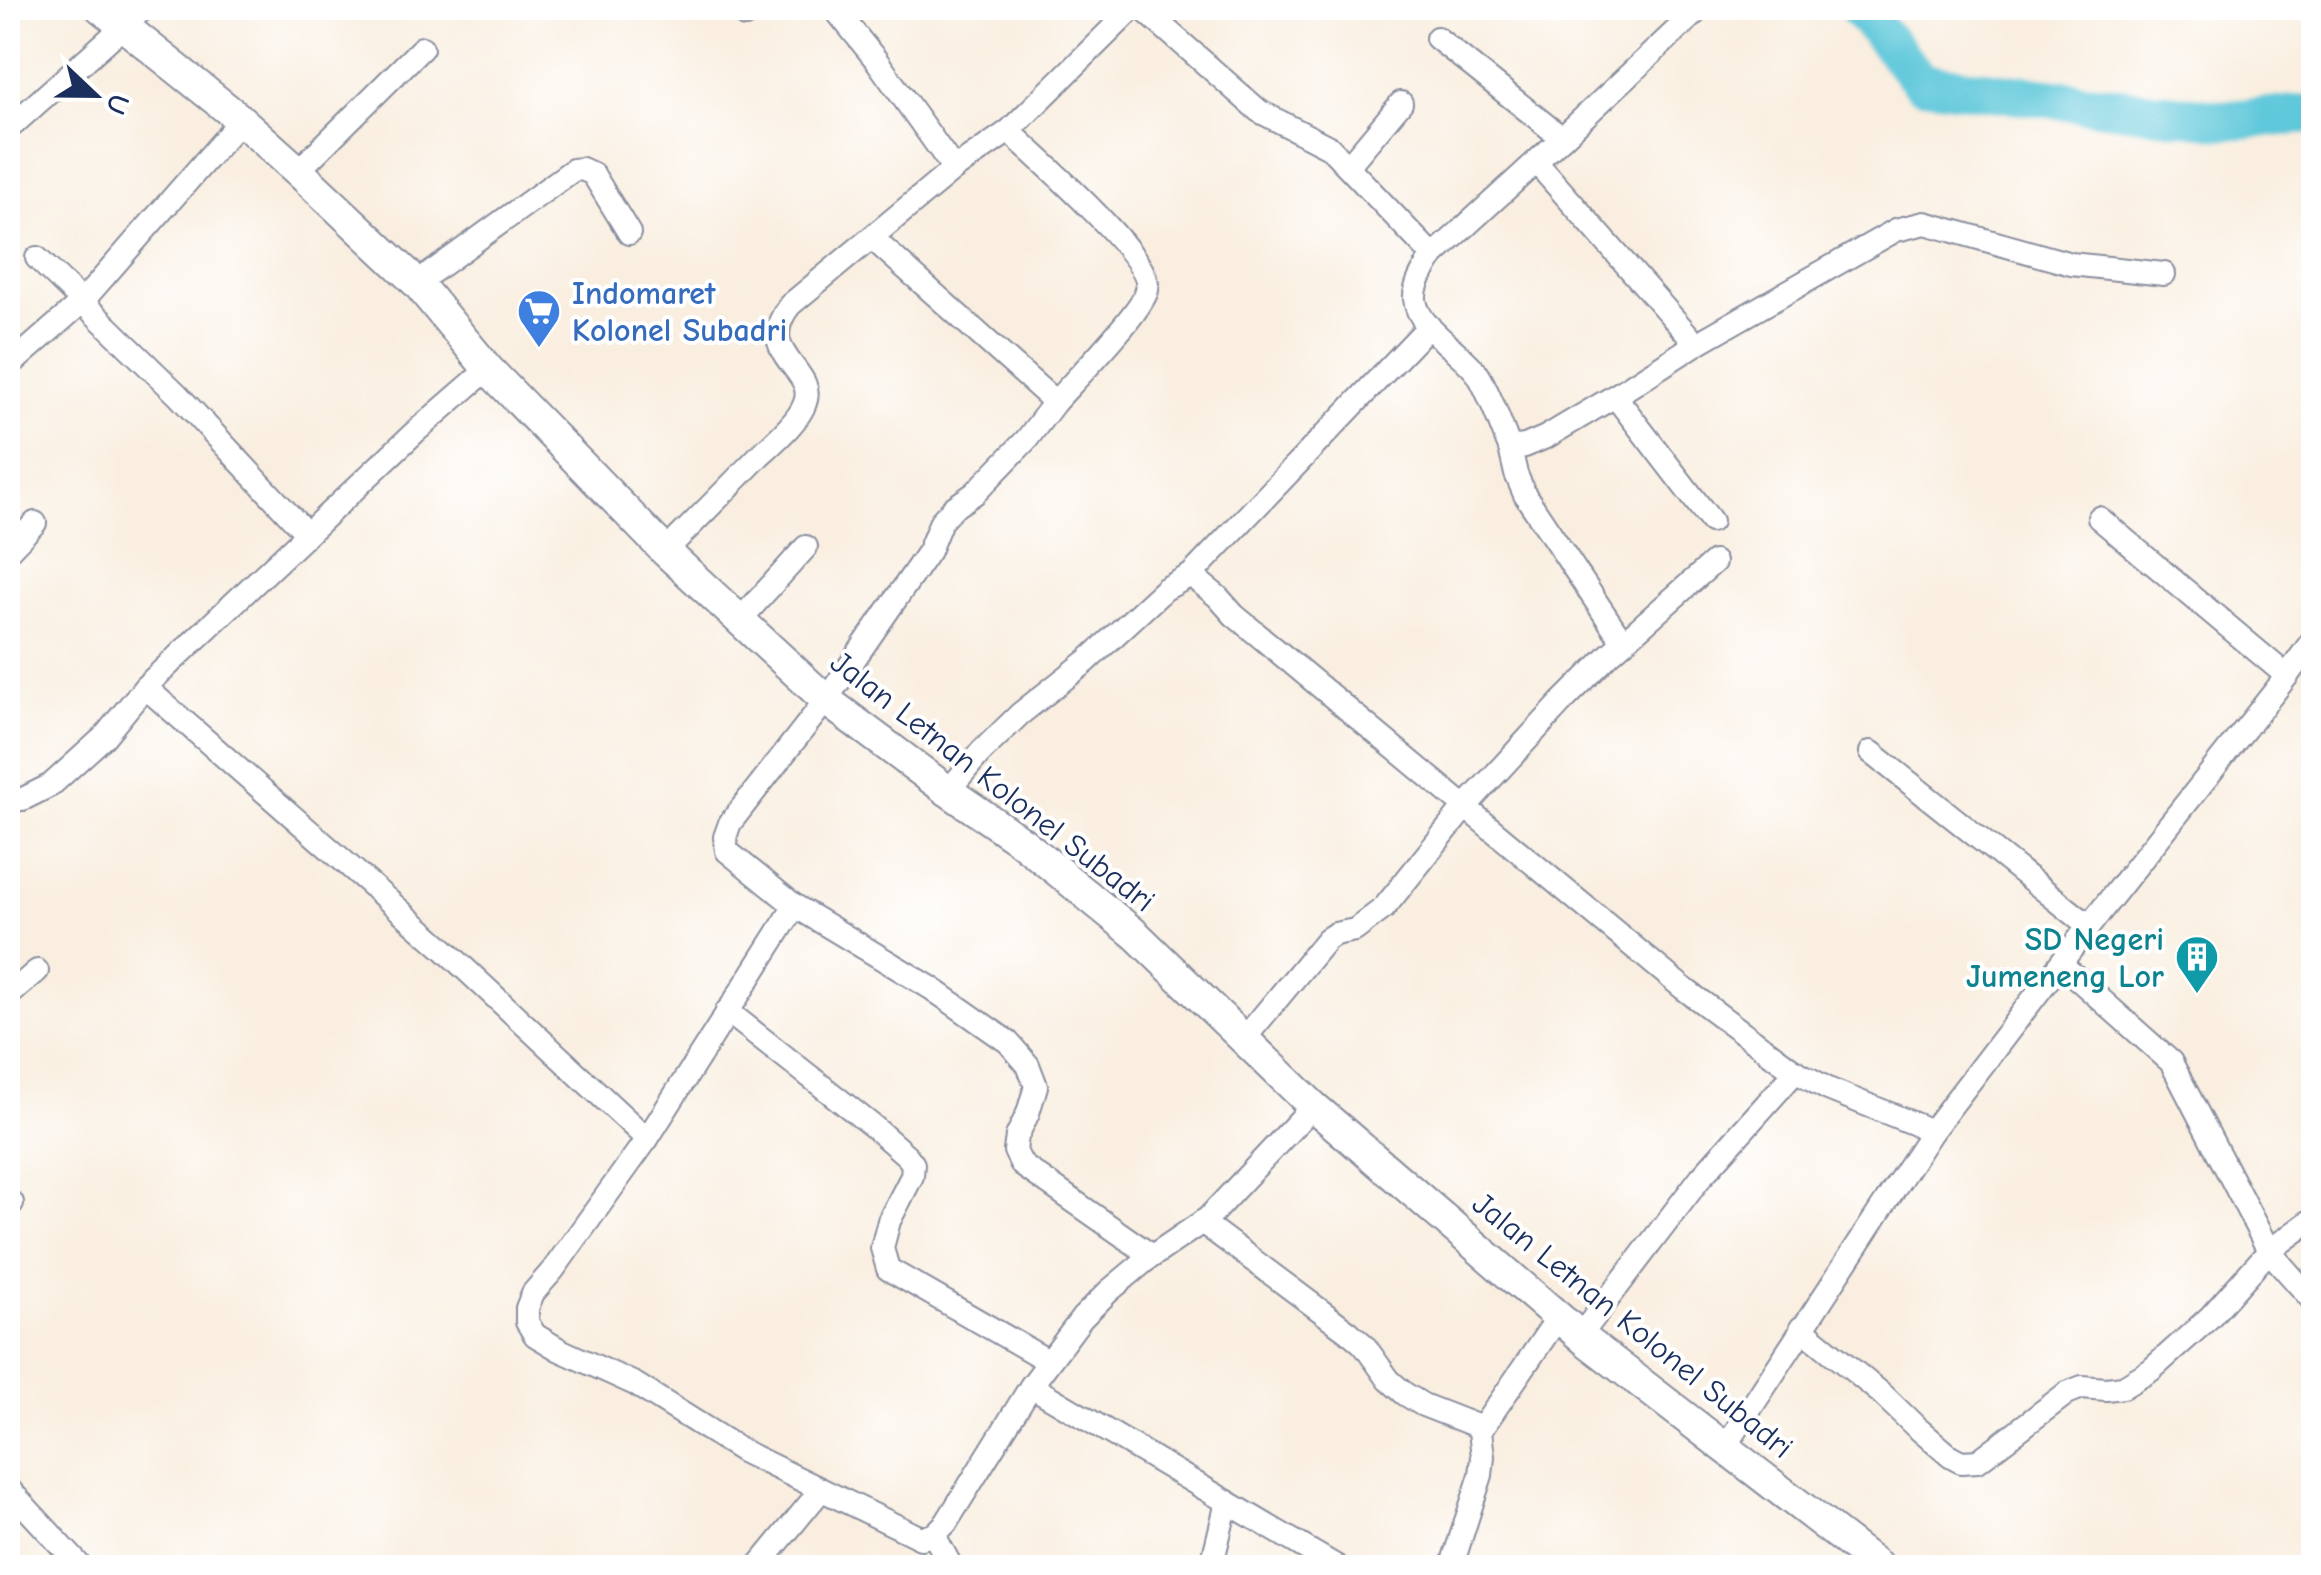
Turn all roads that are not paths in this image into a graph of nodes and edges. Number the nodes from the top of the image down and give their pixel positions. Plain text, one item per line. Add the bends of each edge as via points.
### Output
1 (836, 8) edge
2 (1134, 8) edge
3 (1142, 8) edge
4 (1700, 8) edge
5 (123, 13) edge
6 (1438, 38) dead end
7 (422, 48) dead end
8 (1402, 103) dead end
9 (241, 120) junction
10 (8, 129) edge
11 (1009, 131) junction
12 (1562, 138) junction
13 (1536, 162) junction
14 (1349, 165) junction
15 (954, 169) junction
16 (298, 170) junction
17 (629, 233) dead end
18 (872, 238) junction
19 (1432, 256) junction
20 (37, 258) dead end
21 (2164, 274) dead end
22 (417, 283) junction
23 (81, 303) junction
24 (1429, 326) junction
25 (1696, 344) junction
26 (8, 367) edge
27 (488, 368) junction
28 (1616, 396) junction
29 (1054, 402) junction
30 (1510, 448) junction
31 (2100, 518) dead end
32 (1711, 521) dead end
33 (36, 524) dead end
34 (307, 534) junction
35 (806, 547) dead end
36 (8, 551) edge
37 (665, 551) junction
38 (1714, 562) dead end
39 (1191, 575) junction
40 (740, 620) junction
41 (2314, 638) edge
42 (1622, 642) junction
43 (2287, 676) junction
44 (145, 687) junction
45 (826, 700) junction
46 (1871, 752) dead end
47 (948, 792) junction
48 (8, 799) edge
49 (1465, 807) junction
50 (795, 906) junction
51 (2090, 926) junction
52 (2061, 964) junction
53 (37, 971) dead end
54 (8, 996) edge
55 (727, 1011) junction
56 (1244, 1039) junction
57 (1796, 1071) junction
58 (1313, 1106) junction
59 (1932, 1131) junction
60 (647, 1138) junction
61 (2314, 1218) edge
62 (1202, 1222) junction
63 (2269, 1251) junction
64 (1152, 1256) junction
65 (2314, 1302) edge
66 (1570, 1326) junction
67 (1802, 1328) junction
68 (1048, 1361) junction
69 (1031, 1386) junction
70 (1482, 1428) junction
71 (1726, 1446) junction
72 (8, 1488) edge
73 (821, 1490) junction
74 (1227, 1502) junction
75 (934, 1535) junction
76 (82, 1568) edge
77 (757, 1568) edge
78 (952, 1568) edge
79 (1211, 1568) edge
80 (1339, 1568) edge
81 (1451, 1568) edge
82 (1881, 1568) edge

1 - 15 street
2 - 11 street
3 - 14 street via 1259,111 1329,146
4 - 12 street
5 - 9 main road, Jalan Letnan Kolonel Subadri
5 - 10 street
6 - 12 street
7 - 16 street
8 - 14 street
9 - 16 main road, Jalan Letnan Kolonel Subadri
9 - 23 street
11 - 15 street
11 - 29 street via 1090,208 1146,275 1148,289 1136,312
12 - 13 street
13 - 19 street
13 - 25 street
14 - 19 street
15 - 18 street
16 - 22 main road, Jalan Letnan Kolonel Subadri
17 - 22 street via 593,174 573,170
18 - 29 street
18 - 37 street via 790,305 778,324 782,352 804,384 805,405
19 - 24 street via 1414,297
20 - 23 street
21 - 25 street via 2071,264 1926,223 1872,242
22 - 27 main road, Jalan Letnan Kolonel Subadri
23 - 26 street
23 - 34 street
24 - 30 street via 1477,372
24 - 39 street
25 - 28 street
27 - 34 street
27 - 37 main road, Jalan Letnan Kolonel Subadri
28 - 30 street via 1546,437
28 - 32 street
29 - 45 street via 1027,440 946,514 929,550
30 - 42 street via 1524,494
31 - 43 street
33 - 36 street
34 - 44 street
35 - 40 street
37 - 40 main road, Jalan Letnan Kolonel Subadri
38 - 42 street
39 - 47 street via 1020,714
39 - 49 street
40 - 45 main road, Jalan Letnan Kolonel Subadri
41 - 43 street
42 - 49 street
43 - 51 street
44 - 48 street via 104,738 52,785 23,800
44 - 60 street
45 - 47 main road, Jalan Letnan Kolonel Subadri
45 - 50 street via 726,831 728,852
46 - 51 street
47 - 56 main road, Jalan Letnan Kolonel Subadri via 1135,934
49 - 56 street via 1384,908 1355,930 1327,938
49 - 57 street
50 - 55 street
50 - 64 street via 1008,1042 1036,1086 1017,1136 1022,1165
51 - 52 street
52 - 59 street
52 - 63 street via 2171,1062
53 - 54 street
55 - 60 street
55 - 68 street via 913,1164 882,1248 888,1269
56 - 58 main road, Jalan Letnan Kolonel Subadri
57 - 59 street
57 - 66 street
58 - 62 street
58 - 66 main road, Jalan Letnan Kolonel Subadri
59 - 67 street
60 - 73 street via 533,1293 527,1322 560,1350 636,1384 742,1451
61 - 63 street
62 - 64 street
62 - 70 street via 1349,1332 1405,1394
63 - 65 street
63 - 67 street via 2151,1370 2123,1387 2068,1393 1970,1463 1950,1456
64 - 68 street via 1096,1304
66 - 70 street
66 - 71 main road, Jalan Letnan Kolonel Subadri
67 - 71 street
68 - 69 street
69 - 74 street
69 - 75 street
70 - 81 street via 1481,1475
71 - 82 main road, Jalan Letnan Kolonel Subadri
72 - 76 street
73 - 75 street via 907,1533
73 - 77 street
74 - 79 street
74 - 80 street
75 - 78 street

